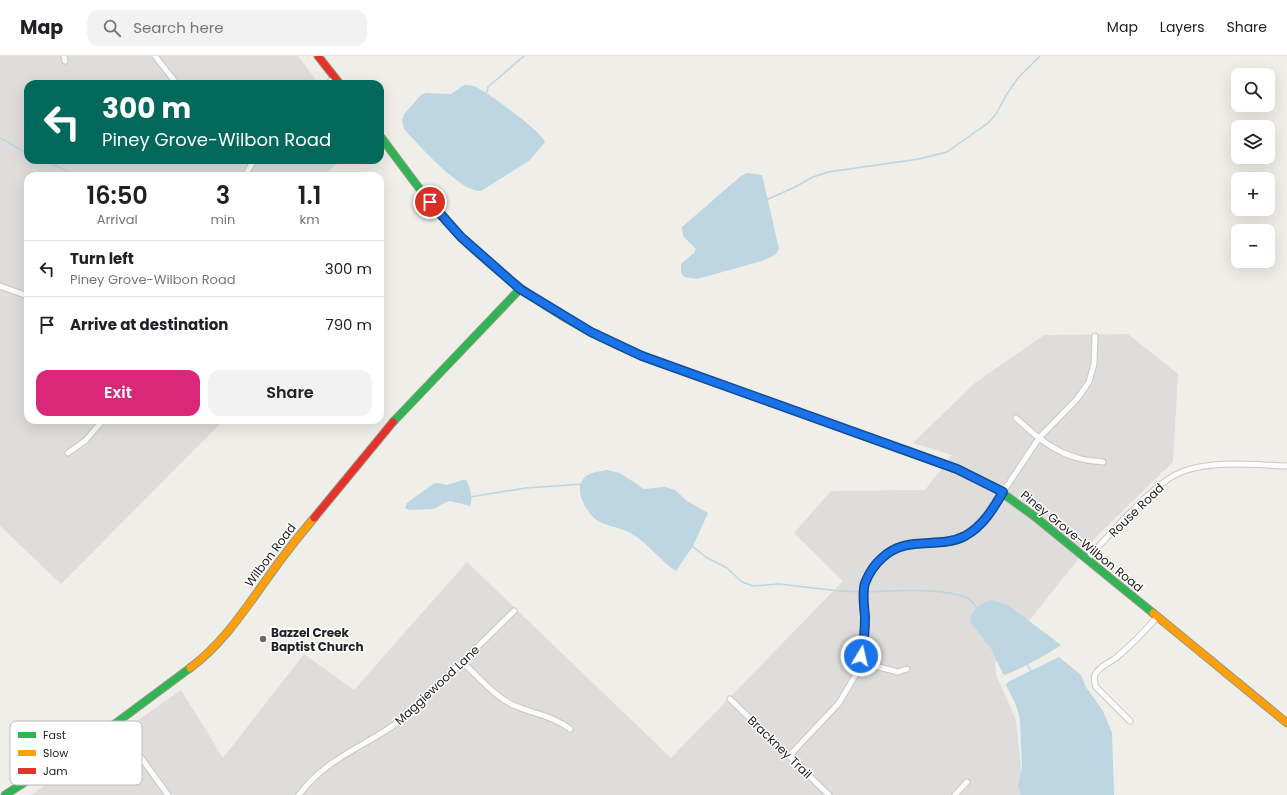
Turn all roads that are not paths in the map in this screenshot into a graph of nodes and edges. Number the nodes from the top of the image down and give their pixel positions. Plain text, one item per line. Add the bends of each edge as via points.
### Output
1 (155, 56) edge
2 (318, 56) edge
3 (336, 78) joint
4 (174, 80) edge
5 (333, 80) edge
6 (384, 141) edge
7 (0, 286) edge
8 (520, 289) junction
9 (24, 295) edge
10 (1095, 336) dead end
11 (1016, 418) dead end
12 (100, 424) edge
13 (1039, 438) junction
14 (68, 453) dead end
15 (1103, 462) dead end
16 (1287, 466) edge
17 (1003, 492) junction
18 (1087, 559) junction
19 (514, 611) dead end
20 (1157, 617) junction
21 (462, 662) junction
22 (860, 662) junction
23 (907, 669) dead end
24 (730, 699) dead end
25 (119, 721) edge
26 (1130, 721) dead end
27 (1287, 723) edge
28 (570, 730) dead end
29 (789, 756) junction
30 (142, 761) edge
31 (967, 782) dead end
32 (20, 785) edge
33 (5, 795) edge
34 (168, 795) edge
35 (299, 795) edge
36 (829, 795) edge
37 (955, 795) edge

1 - 4 street
2 - 3 street
3 - 5 street
6 - 8 street, Piney Grove-Wilbon Road via 430,202 461,237
7 - 9 street
8 - 17 street, Piney Grove-Wilbon Road via 591,332 642,356 957,469
8 - 25 street, Wilbon Road via 382,434 306,526 214,648 193,667
10 - 13 street via 1094,364 1089,382 1077,399
11 - 13 street
12 - 14 street via 86,440
13 - 15 street via 1059,452 1079,459
13 - 17 street
16 - 18 street, Rouse Road via 1212,465 1183,471 1160,485
17 - 18 street, Piney Grove-Wilbon Road
17 - 22 street via 985,519 964,536 905,545 878,561 865,585 864,632
18 - 20 street, Piney Grove-Wilbon Road
19 - 21 street, Maggiewood Lane
20 - 26 street via 1115,659 1095,674 1096,687
20 - 27 street, Piney Grove-Wilbon Road
21 - 28 street via 502,698 523,709 560,721
21 - 35 street, Maggiewood Lane via 401,721 338,758 323,769
22 - 23 street via 898,672
22 - 29 street via 840,703
24 - 29 street, Brackney Trail
29 - 36 street, Brackney Trail
30 - 34 street
31 - 37 street
32 - 33 street, Wilbon Road

